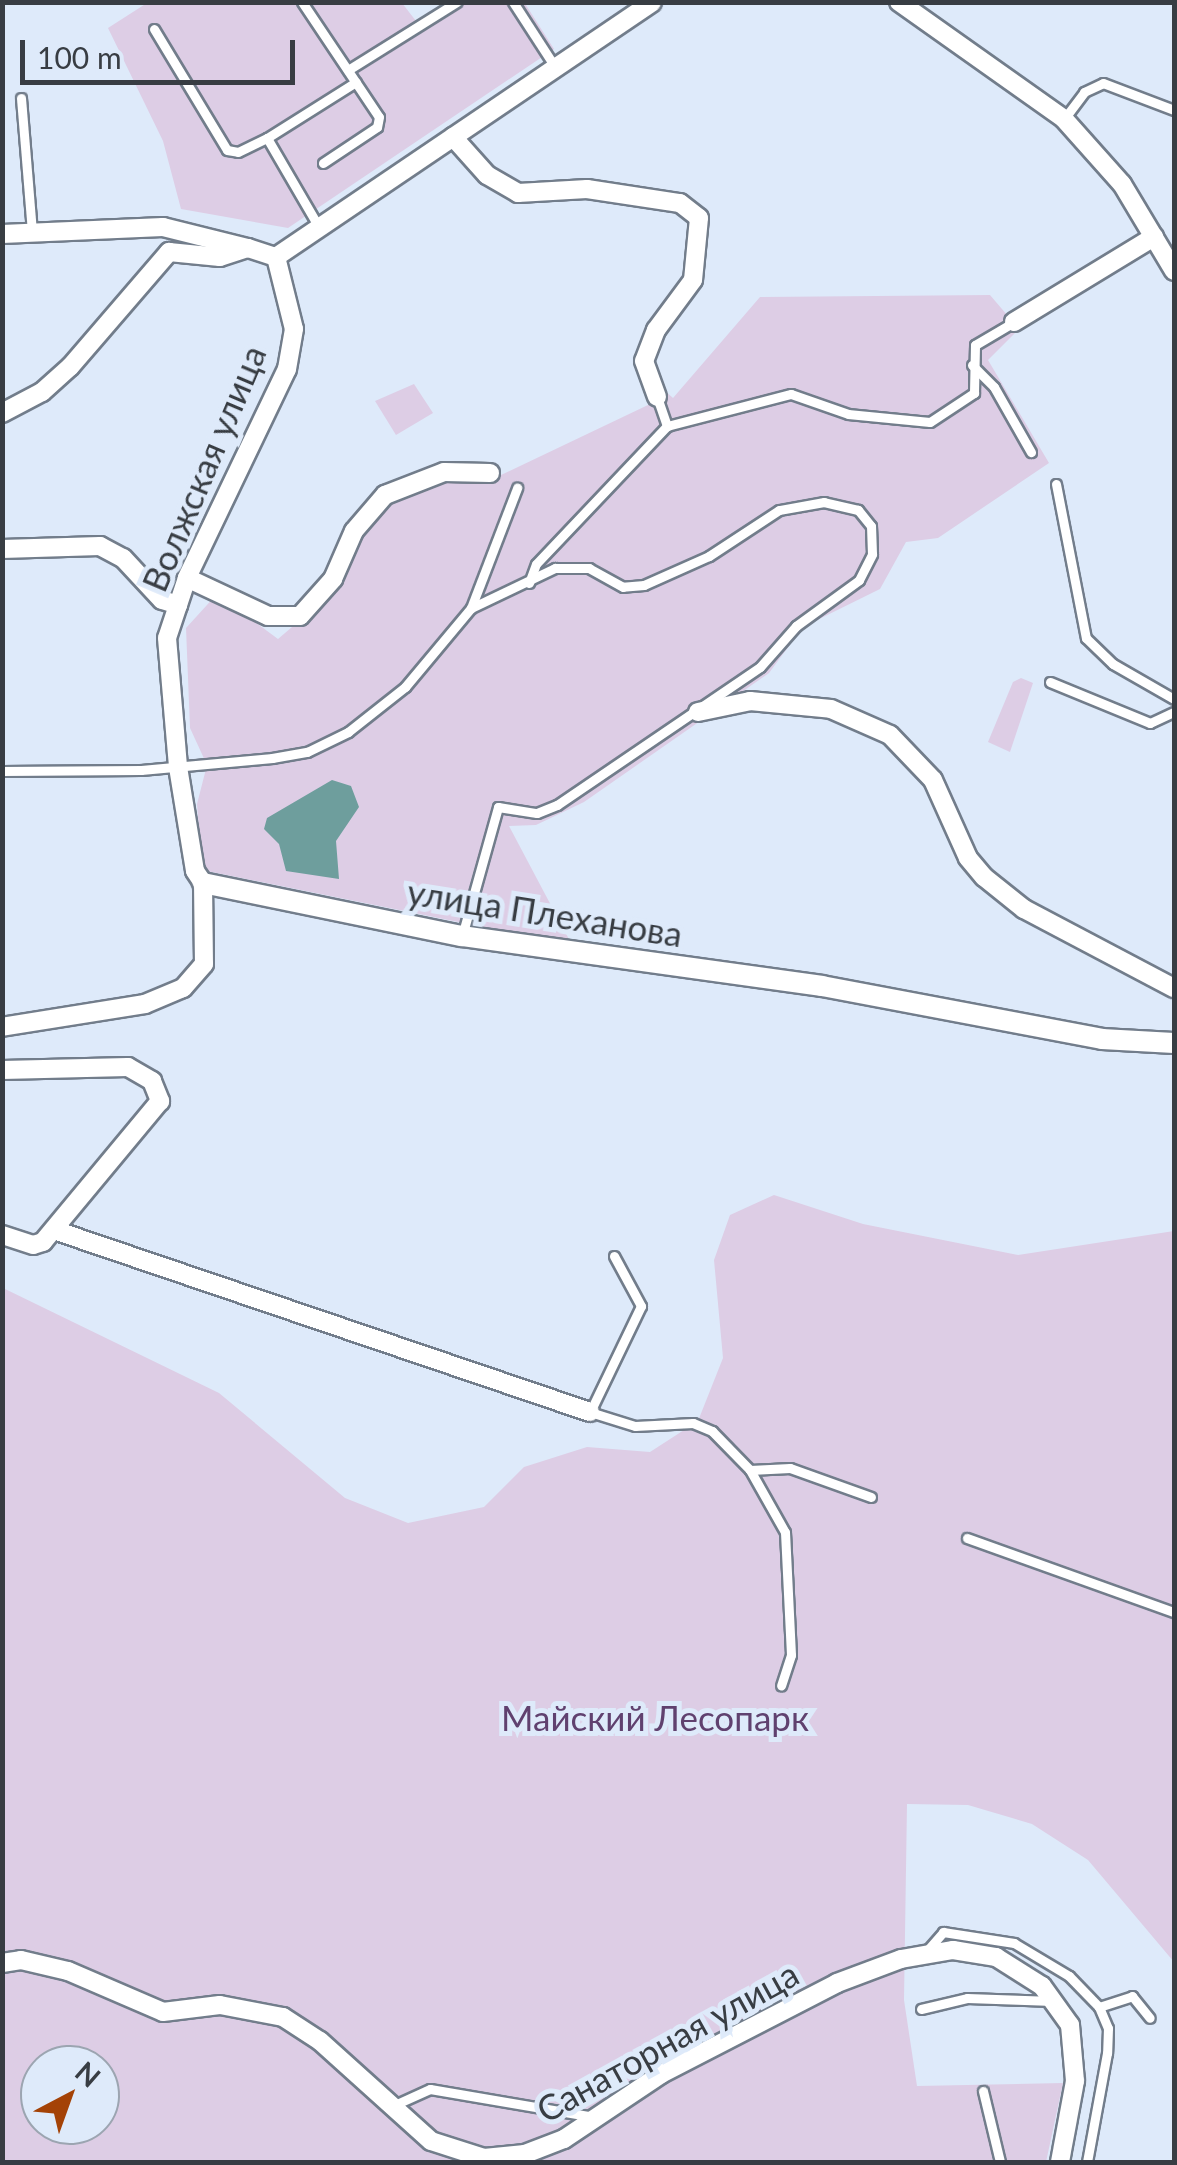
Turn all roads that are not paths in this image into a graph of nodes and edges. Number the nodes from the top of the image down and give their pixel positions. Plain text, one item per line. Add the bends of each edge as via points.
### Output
1 (302, 2) edge
2 (457, 2) edge
3 (513, 2) edge
4 (652, 2) edge
5 (899, 2) edge
6 (154, 30) dead end
7 (556, 68) junction
8 (348, 70) junction
9 (356, 82) junction
10 (21, 98) dead end
11 (1174, 110) edge
12 (1064, 119) junction
13 (453, 137) junction
14 (267, 138) junction
15 (323, 163) dead end
16 (317, 224) junction
17 (32, 232) junction
18 (2, 234) edge
19 (1154, 238) junction
20 (248, 248) junction
21 (276, 257) junction
22 (1174, 271) edge
23 (1014, 322) joint
24 (972, 365) junction
25 (656, 397) joint
26 (2, 412) edge
27 (667, 426) junction
28 (1031, 452) dead end
29 (490, 473) dead end
30 (1056, 484) dead end
31 (517, 488) dead end
32 (2, 549) edge
33 (188, 578) junction
34 (529, 583) junction
35 (178, 605) junction
36 (472, 608) junction
37 (1050, 682) dead end
38 (1174, 699) edge
39 (698, 712) junction
40 (1174, 712) edge
41 (178, 767) junction
42 (2, 771) edge
43 (202, 882) junction
44 (462, 936) junction
45 (1174, 988) edge
46 (2, 1026) edge
47 (1174, 1043) edge
48 (2, 1070) edge
49 (54, 1230) junction
50 (2, 1235) edge
51 (614, 1256) dead end
52 (590, 1412) junction
53 (750, 1470) junction
54 (871, 1497) dead end
55 (967, 1538) dead end
56 (1174, 1612) edge
57 (781, 1685) dead end
58 (923, 1955) junction
59 (2, 1962) edge
60 (1056, 2001) junction
61 (1099, 2007) junction
62 (921, 2009) dead end
63 (1150, 2018) dead end
64 (983, 2091) dead end
65 (388, 2109) junction
66 (596, 2118) junction
67 (1000, 2162) edge
68 (1060, 2162) edge
69 (1087, 2162) edge

1 - 8 lane
2 - 8 lane
3 - 7 lane
4 - 7 street
5 - 12 street
6 - 14 lane via 226,150 238,152
7 - 13 street
8 - 9 lane
9 - 14 lane
9 - 15 lane via 379,117 377,127
10 - 17 lane
11 - 12 lane via 1103,84 1084,92
12 - 19 street via 1122,184
13 - 16 street
13 - 25 street via 486,175 518,193 588,189 680,204 700,218 693,280 656,330 644,361
14 - 16 lane
16 - 21 street
17 - 18 street
17 - 20 street via 163,227
19 - 22 street
19 - 23 street
20 - 21 street
20 - 26 street via 220,256 169,252 70,367 42,392
21 - 33 street, Волжская улица via 294,329 287,370
23 - 24 lane via 974,346
24 - 27 lane via 974,393 930,422 848,414 791,394
24 - 28 lane via 994,387
25 - 27 lane
27 - 34 lane via 536,564
29 - 33 street via 444,472 385,495 354,531 333,579 300,616 268,616
30 - 38 lane via 1086,638 1112,664
31 - 36 lane
32 - 35 street via 100,546 123,558 162,600
33 - 35 street, Волжская улица
34 - 36 lane
34 - 39 lane via 573,566 623,587 644,585 709,556 779,510 824,502 858,510 871,526 872,554 860,580
35 - 41 street, Волжская улица via 167,638
36 - 41 lane via 406,686 348,732 308,752
37 - 40 lane via 1150,723
39 - 44 lane via 558,805 537,813 498,807
39 - 45 street via 750,701 831,710 878,728 933,780 968,858 984,876 1024,910
41 - 42 lane
41 - 43 street, Волжская улица via 194,871
43 - 44 street, улица Плеханова
43 - 46 street via 209,947 197,977 184,988 145,1004
44 - 47 street, улица Плеханова via 822,986 1102,1038
48 - 49 street via 128,1067 158,1092 158,1109
49 - 50 street via 38,1245
49 - 52 street
51 - 52 lane via 641,1306
52 - 53 lane via 635,1426 692,1423 712,1430
53 - 54 lane via 790,1468
53 - 57 lane via 785,1532 791,1655
55 - 56 lane
58 - 60 street, Санаторная улица via 953,1950 996,1957
58 - 61 lane via 943,1932 1014,1943 1068,1976
58 - 66 street, Санаторная улица via 837,1983 661,2074
59 - 65 street, Санаторная улица via 68,1971 163,2012 220,2005 283,2017 320,2041
60 - 62 lane via 967,1998
60 - 68 street via 1070,2025 1075,2080
61 - 63 lane via 1132,1996
61 - 69 lane via 1108,2028
64 - 67 lane
65 - 66 lane via 430,2089
65 - 66 street, Санаторная улица via 431,2141 484,2158 526,2154

